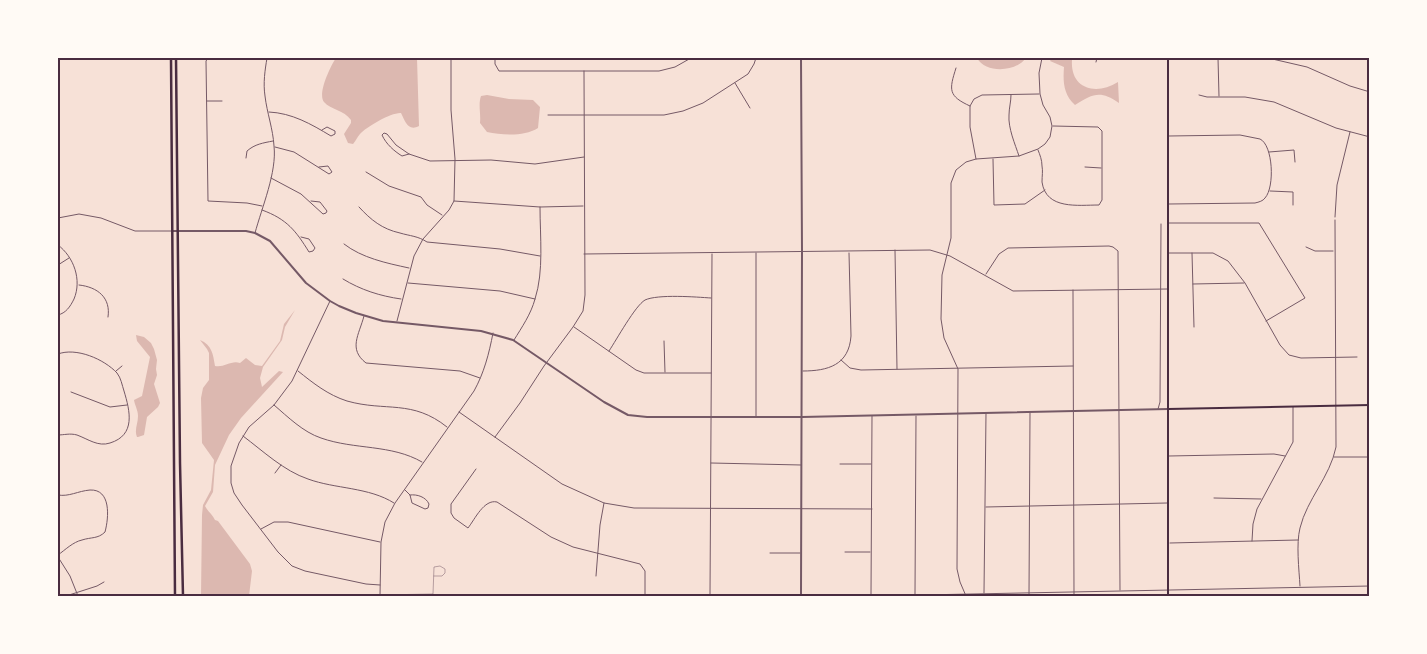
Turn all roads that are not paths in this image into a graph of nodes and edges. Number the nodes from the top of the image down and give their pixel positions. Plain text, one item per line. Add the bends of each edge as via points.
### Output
1 (171, 58) edge
2 (176, 58) edge
3 (208, 58) edge
4 (267, 58) edge
5 (451, 58) edge
6 (495, 58) edge
7 (692, 58) edge
8 (756, 58) edge
9 (801, 58) edge
10 (1042, 58) edge
11 (1096, 58) edge
12 (1168, 58) edge
13 (1218, 58) edge
14 (1268, 58) edge
15 (687, 59) edge
16 (1096, 62) dead end
17 (956, 68) dead end
18 (584, 71) junction
19 (734, 82) junction
20 (1370, 92) edge
21 (1040, 94) junction
22 (1011, 95) junction
23 (1199, 95) dead end
24 (1219, 96) junction
25 (207, 101) junction
26 (222, 101) dead end
27 (970, 106) junction
28 (750, 108) dead end
29 (268, 112) junction
30 (548, 115) dead end
31 (584, 115) junction
32 (1052, 126) junction
33 (322, 130) junction
34 (1350, 132) junction
35 (1168, 136) junction
36 (1370, 137) edge
37 (273, 141) junction
38 (275, 146) junction
39 (1038, 149) junction
40 (1269, 152) junction
41 (409, 154) junction
42 (1019, 156) junction
43 (584, 157) junction
44 (246, 158) dead end
45 (993, 158) junction
46 (454, 159) junction
47 (976, 159) junction
48 (1295, 162) dead end
49 (319, 167) junction
50 (1085, 167) dead end
51 (1102, 168) junction
52 (366, 172) dead end
53 (270, 178) junction
54 (1045, 190) junction
55 (1269, 191) junction
56 (311, 201) junction
57 (454, 201) junction
58 (1168, 204) junction
59 (1293, 205) dead end
60 (262, 206) junction
61 (584, 206) junction
62 (359, 207) dead end
63 (540, 207) junction
64 (261, 210) junction
65 (443, 216) junction
66 (1335, 217) dead end
67 (58, 218) edge
68 (1335, 220) dead end
69 (1168, 223) junction
70 (1161, 224) dead end
71 (172, 231) junction
72 (178, 231) junction
73 (255, 233) junction
74 (301, 237) junction
75 (423, 239) junction
76 (344, 244) dead end
77 (58, 245) edge
78 (1306, 247) dead end
79 (895, 250) junction
80 (849, 251) junction
81 (1334, 251) junction
82 (756, 252) junction
83 (802, 252) junction
84 (1192, 252) junction
85 (712, 253) junction
86 (1168, 253) junction
87 (584, 254) junction
88 (948, 255) junction
89 (540, 256) junction
90 (70, 258) junction
91 (58, 265) edge
92 (410, 268) junction
93 (985, 276) junction
94 (343, 279) dead end
95 (407, 283) junction
96 (1245, 283) junction
97 (1193, 284) junction
98 (78, 285) junction
99 (1119, 289) junction
100 (1161, 289) junction
101 (1168, 289) junction
102 (1073, 290) junction
103 (712, 298) junction
104 (402, 299) junction
105 (535, 300) junction
106 (330, 301) junction
107 (58, 315) edge
108 (364, 316) junction
109 (108, 317) dead end
110 (1266, 321) junction
111 (397, 323) junction
112 (573, 327) junction
113 (1194, 327) dead end
114 (494, 333) junction
115 (513, 340) junction
116 (664, 340) dead end
117 (609, 351) junction
118 (58, 354) edge
119 (1335, 357) junction
120 (1358, 357) dead end
121 (841, 360) junction
122 (547, 363) junction
123 (122, 366) dead end
124 (1073, 366) junction
125 (897, 369) junction
126 (958, 369) junction
127 (297, 370) junction
128 (802, 371) junction
129 (115, 372) junction
130 (665, 373) junction
131 (712, 373) junction
132 (481, 378) junction
133 (71, 392) dead end
134 (128, 405) junction
135 (274, 405) junction
136 (1370, 405) edge
137 (1335, 406) junction
138 (1293, 407) junction
139 (1168, 409) junction
140 (1120, 410) junction
141 (1158, 410) junction
142 (1074, 411) junction
143 (459, 412) junction
144 (1030, 412) junction
145 (986, 413) junction
146 (959, 414) junction
147 (916, 415) junction
148 (872, 416) junction
149 (711, 417) junction
150 (756, 417) junction
151 (802, 417) junction
152 (448, 428) junction
153 (58, 435) edge
154 (243, 436) junction
155 (495, 437) junction
156 (118, 439) junction
157 (120, 443) dead end
158 (1168, 456) junction
159 (1286, 456) junction
160 (1370, 457) edge
161 (1334, 458) junction
162 (423, 462) junction
163 (710, 463) junction
164 (281, 464) junction
165 (840, 464) dead end
166 (872, 464) junction
167 (802, 465) junction
168 (476, 469) dead end
169 (275, 473) dead end
170 (404, 489) junction
171 (58, 495) edge
172 (410, 495) junction
173 (1214, 498) dead end
174 (1262, 499) junction
175 (395, 503) junction
176 (604, 503) junction
177 (1168, 503) junction
178 (1119, 504) junction
179 (1029, 506) junction
180 (1074, 506) junction
181 (986, 507) junction
182 (710, 508) junction
183 (802, 508) junction
184 (872, 509) junction
185 (261, 530) junction
186 (1299, 540) junction
187 (1252, 541) junction
188 (381, 542) junction
189 (1168, 543) junction
190 (845, 552) dead end
191 (871, 552) junction
192 (770, 553) dead end
193 (801, 553) junction
194 (597, 554) junction
195 (58, 556) edge
196 (434, 576) junction
197 (596, 576) dead end
198 (104, 582) dead end
199 (380, 585) junction
200 (1370, 586) edge
201 (1300, 588) junction
202 (1168, 590) junction
203 (1120, 591) junction
204 (78, 592) junction
205 (1074, 592) junction
206 (1029, 593) junction
207 (984, 594) junction
208 (915, 595) junction
209 (66, 596) edge
210 (78, 596) edge
211 (175, 596) edge
212 (183, 596) edge
213 (380, 596) edge
214 (645, 596) edge
215 (710, 596) edge
216 (801, 596) edge
217 (871, 596) edge
218 (965, 596) edge
219 (1029, 596) edge
220 (1074, 596) edge
221 (1168, 596) edge

1 - 71 main road
2 - 72 main road
3 - 25 street
4 - 29 street via 264,96
5 - 46 street
6 - 18 street via 499,71
7 - 15 street
8 - 19 street via 748,74
9 - 83 street
10 - 21 street
11 - 16 street
12 - 35 main road
13 - 24 street
14 - 20 street via 1306,67
15 - 18 street via 659,71
17 - 27 street via 951,91 957,100
18 - 31 street
19 - 28 street
19 - 31 street via 703,103 683,111 664,115
21 - 22 street
21 - 32 street
22 - 27 street via 982,95
22 - 42 street via 1009,124
23 - 24 street
24 - 34 street via 1274,102
25 - 26 street
25 - 60 street via 208,201
27 - 47 street
29 - 33 street via 290,116
29 - 37 street
30 - 31 street
31 - 43 street
32 - 39 street via 1050,137
32 - 51 street via 1098,127 1102,131
33 - 33 street via 331,136 335,134 327,128
34 - 36 street
34 - 66 street via 1337,185
35 - 40 street via 1253,137 1263,140
35 - 58 main road
37 - 38 street
37 - 44 street via 252,147
38 - 49 street via 294,152
38 - 53 street
39 - 42 street
39 - 54 street
40 - 48 street via 1294,150
40 - 55 street
41 - 41 street via 388,134 382,135 400,155
41 - 46 street via 430,160
42 - 45 street
43 - 46 street via 535,164
43 - 61 street
45 - 47 street
45 - 54 street via 994,205 1025,204
46 - 57 street
47 - 88 street via 956,170 951,183 952,228
49 - 49 street via 329,174 332,172 328,166
50 - 51 street
51 - 54 street via 1102,200 1099,205 1059,203
52 - 65 street via 389,186 421,197
53 - 56 street
53 - 60 street
55 - 58 street via 1265,199 1255,203
55 - 59 street via 1293,192
56 - 56 street via 323,214 326,213 320,202
57 - 63 street
57 - 65 street
58 - 69 main road
60 - 64 street
61 - 63 street
61 - 87 street
62 - 75 street via 380,226
63 - 89 street
64 - 73 street
64 - 74 street via 280,218
65 - 75 street
67 - 71 street via 79,214 101,218 135,231
68 - 81 street
69 - 86 main road
69 - 110 street via 1259,223 1306,298
70 - 100 street
71 - 72 street
71 - 211 main road
72 - 73 street
72 - 212 main road
73 - 106 street via 273,244 302,279
74 - 74 street via 309,252 313,251 315,248 309,239
75 - 89 street
75 - 92 street
76 - 92 street via 375,260
77 - 90 street
78 - 81 street via 1314,251
79 - 80 street
79 - 88 street via 930,250
79 - 125 street
80 - 83 street
80 - 121 street via 851,340
81 - 119 street
82 - 83 street
82 - 85 street
82 - 150 street
83 - 128 street
84 - 86 street
84 - 96 street via 1222,256
84 - 97 street
85 - 87 street
85 - 103 street
86 - 101 main road
87 - 112 street via 583,311
88 - 93 street
88 - 126 street via 942,275 941,319 944,338
89 - 105 street via 540,280
90 - 91 street
90 - 98 street
92 - 95 street
93 - 99 street via 999,254 1008,248 1109,246 1119,255
93 - 102 street via 1013,291
94 - 104 street via 361,289
95 - 104 street
95 - 105 street via 500,291
96 - 97 street
96 - 110 street
97 - 113 street
98 - 107 street via 71,306 64,314
98 - 109 street via 88,286 106,299
99 - 100 street
99 - 102 street
99 - 140 street
100 - 101 street
100 - 141 street
101 - 139 main road
102 - 124 street
103 - 117 street via 660,297 646,300
103 - 131 street
104 - 111 street
105 - 115 street via 527,320
106 - 108 street
106 - 127 street
108 - 111 street
108 - 132 street via 355,347 358,357 366,363 460,371
110 - 119 street via 1289,355
111 - 114 street
112 - 117 street
112 - 122 street
114 - 115 street
114 - 132 street
115 - 122 street
116 - 130 street
117 - 130 street via 636,370
118 - 129 street via 84,353
119 - 120 street
119 - 137 street
121 - 125 street via 856,369
121 - 128 street via 828,369
122 - 149 street via 604,402 628,414
122 - 155 street
123 - 129 street
124 - 126 street
124 - 142 street
125 - 126 street
126 - 146 street
127 - 135 street
127 - 152 street via 336,397 357,403 417,410
128 - 151 street
129 - 134 street
130 - 131 street
131 - 149 street
132 - 143 street
133 - 134 street via 110,407
134 - 156 street via 128,426
135 - 154 street via 253,422
135 - 162 street via 320,438 399,451
136 - 137 main road
137 - 138 main road
137 - 161 street
138 - 139 main road
138 - 159 street via 1293,439
139 - 141 street
139 - 158 main road
140 - 141 street
140 - 142 street
140 - 178 street
142 - 144 street
142 - 180 street
143 - 152 street
143 - 155 street
144 - 145 street
144 - 179 street
145 - 146 street
145 - 181 street
146 - 147 street
146 - 218 street via 957,569
147 - 148 street
147 - 208 street
148 - 151 street
148 - 166 street
149 - 150 street
149 - 163 street
150 - 151 street
151 - 167 street
152 - 162 street
153 - 156 street via 75,435 103,444
154 - 164 street
154 - 185 street via 231,466 231,483 237,498
155 - 176 street via 562,484
156 - 157 street
158 - 159 street
158 - 177 main road
159 - 174 street
160 - 161 street
161 - 186 street via 1303,518
162 - 170 street
163 - 167 street
163 - 182 street
164 - 169 street
164 - 175 street via 306,479 367,492
165 - 166 street
166 - 184 street
167 - 183 street
168 - 194 street via 451,504 454,518 468,528 487,503 497,502 552,537
170 - 172 street
170 - 175 street
171 - 195 street via 90,490 100,492 107,506 105,532 100,537 77,542
172 - 172 street via 412,503 428,508 428,500 416,494
173 - 174 street
174 - 187 street via 1254,520
175 - 188 street via 385,522
176 - 182 street via 634,508
176 - 194 street
177 - 178 street
177 - 189 main road
178 - 180 street
178 - 203 street
179 - 180 street
179 - 181 street
179 - 206 street
180 - 205 street
181 - 207 street
182 - 183 street
182 - 215 street
183 - 184 street
183 - 193 street
184 - 191 street
185 - 188 street via 274,522 288,522
185 - 199 street via 283,559 298,569
186 - 187 street
186 - 201 street
187 - 189 street
188 - 199 street
189 - 202 main road
190 - 191 street
191 - 217 street
192 - 193 street
193 - 216 street
194 - 197 street
194 - 214 street via 640,564 645,571
195 - 204 street
196 - 196 lane via 435,566 445,570 444,575
196 - 213 lane via 433,594
198 - 204 street
199 - 213 street
200 - 201 street
201 - 202 street
202 - 203 street
202 - 221 main road
203 - 205 street
204 - 209 street
204 - 210 street
205 - 206 street
205 - 220 street
206 - 207 street
206 - 219 street
207 - 218 street
208 - 217 street
208 - 218 street

